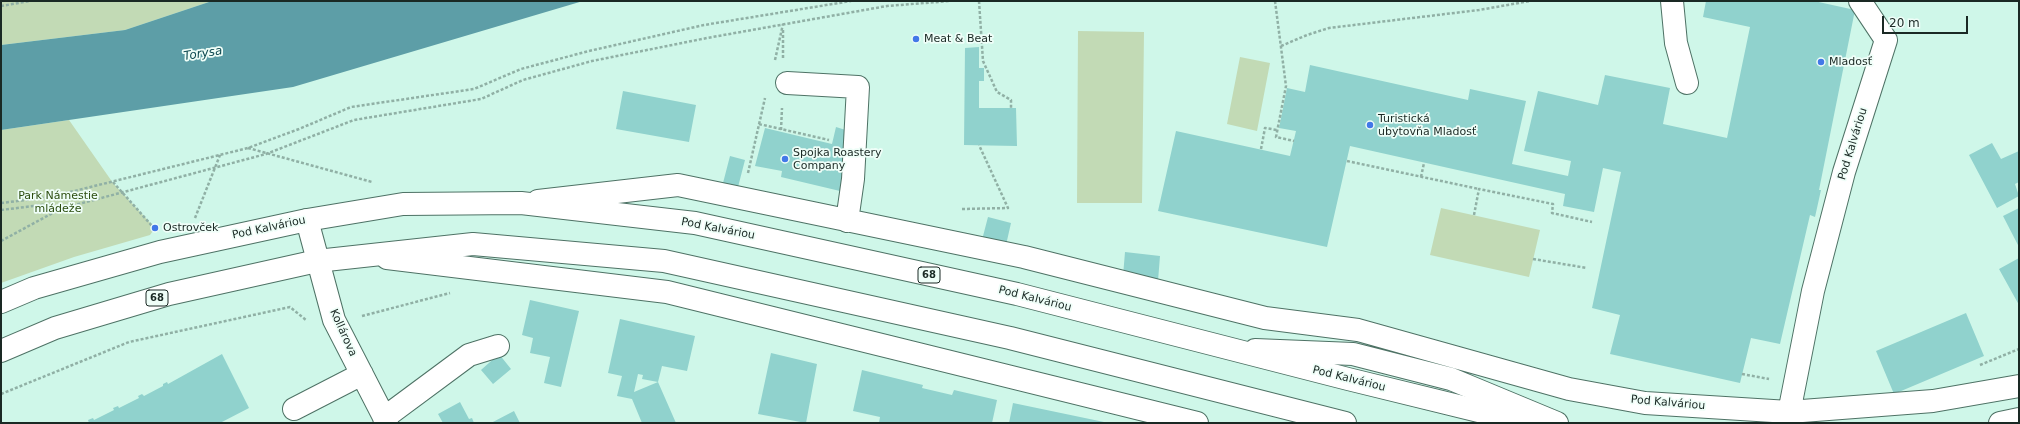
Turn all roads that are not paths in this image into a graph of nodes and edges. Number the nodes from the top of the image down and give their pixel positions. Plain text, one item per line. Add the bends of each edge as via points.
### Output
1 (1672, 1) edge
2 (1860, 1) edge
3 (785, 74) road end
4 (1687, 83) dead end
5 (521, 203) junction
6 (306, 220) junction
7 (847, 220) junction
8 (368, 255) junction
9 (318, 262) junction
10 (1, 302) edge
11 (498, 346) dead end
12 (1236, 350) junction
13 (1, 351) edge
14 (362, 374) junction
15 (2019, 386) edge
16 (294, 409) dead end
17 (1137, 416) edge
18 (1788, 417) edge
19 (386, 420) edge
20 (2019, 420) edge
21 (1197, 423) edge
22 (1345, 423) edge
23 (1542, 423) edge
24 (1557, 423) edge
25 (2000, 423) edge

1 - 4 main road via 1676,43
2 - 18 main road, Pod Kalváriou via 1886,40 1844,172 1813,291
3 - 7 main road via 858,86 853,179
5 - 6 main road, Pod Kalváriou / 68 via 403,204
5 - 7 main road, Pod Kalváriou via 678,185
5 - 12 main road, Pod Kalváriou / 68 via 695,223 1017,294
6 - 9 main road, Kollárova
6 - 10 main road, Pod Kalváriou / 68 via 160,252 34,288
7 - 18 main road, Pod Kalváriou via 1024,257 1265,318 1358,330 1569,389 1645,404
8 - 9 main road, 68
8 - 17 main road via 667,292
8 - 22 main road, 68 via 472,244 664,261 1010,338
9 - 13 main road, 68 via 169,294 55,328
9 - 14 main road, Kollárova via 334,320
11 - 19 main road, Kollárova via 469,355
12 - 23 main road, Pod Kalváriou / 68 via 1503,416
12 - 24 main road via 1353,354 1451,379
14 - 16 main road
14 - 19 main road, Kollárova
15 - 18 main road, Pod Kalváriou via 1933,401
17 - 21 main road
20 - 25 main road

